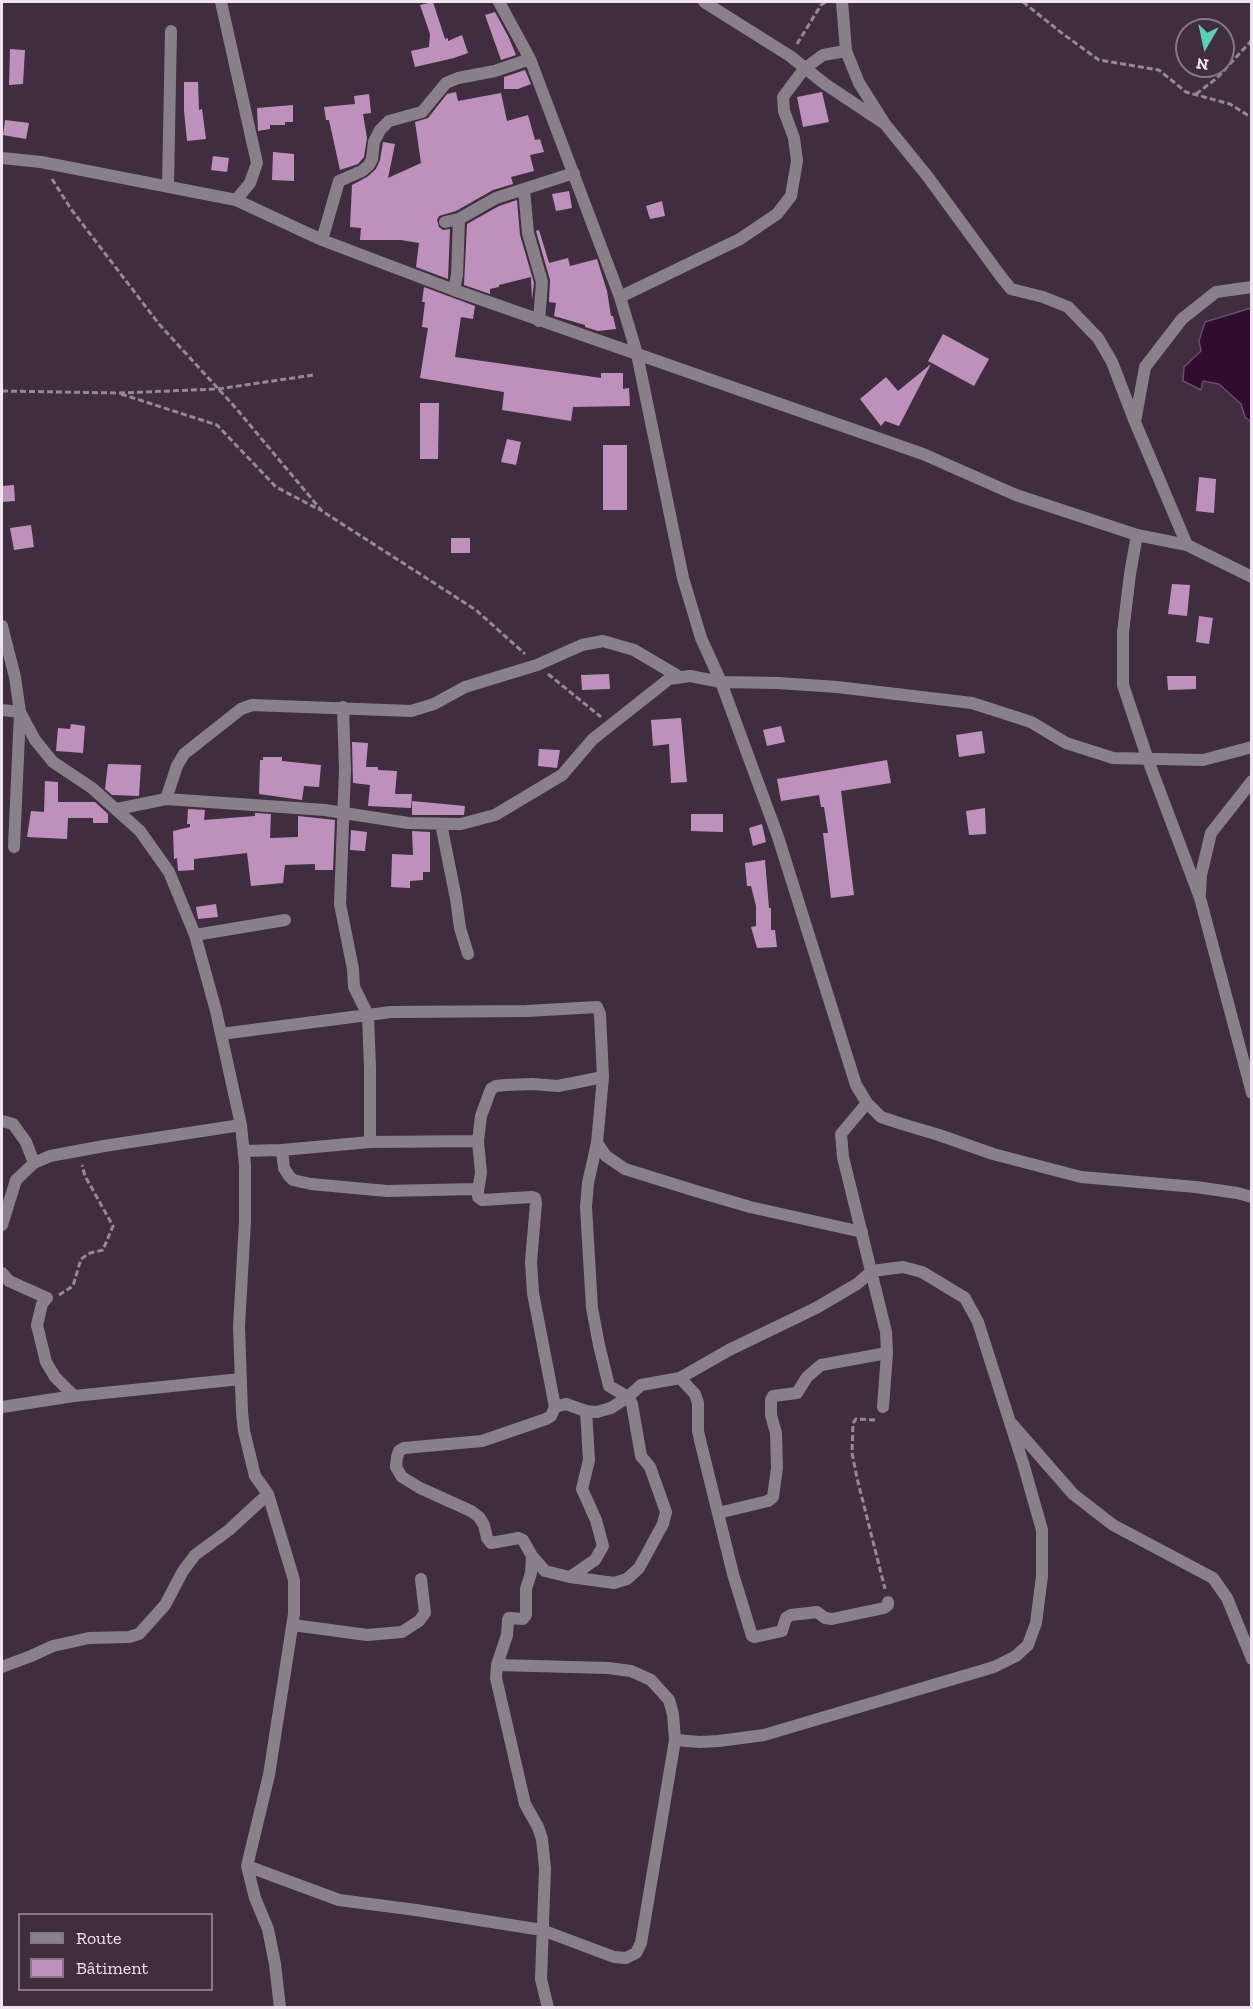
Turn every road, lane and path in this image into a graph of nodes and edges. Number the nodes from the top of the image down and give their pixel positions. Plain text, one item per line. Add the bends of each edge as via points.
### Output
1 (221, 2) edge
2 (498, 2) edge
3 (704, 2) edge
4 (826, 2) edge
5 (842, 2) edge
6 (1023, 2) edge
7 (171, 31) dead end
8 (1251, 40) edge
9 (846, 51) junction
10 (790, 56) junction
11 (530, 59) junction
12 (804, 69) junction
13 (1196, 94) dead end
14 (1251, 118) edge
15 (885, 124) junction
16 (2, 158) edge
17 (41, 162) junction
18 (574, 173) junction
19 (168, 185) junction
20 (524, 189) junction
21 (236, 200) junction
22 (459, 219) junction
23 (445, 222) dead end
24 (322, 240) junction
25 (1251, 287) edge
26 (454, 290) junction
27 (620, 297) junction
28 (540, 321) junction
29 (637, 354) junction
30 (313, 375) dead end
31 (218, 388) junction
32 (2, 391) edge
33 (119, 393) junction
34 (1135, 422) junction
35 (322, 511) junction
36 (1137, 535) junction
37 (1187, 545) junction
38 (1251, 577) edge
39 (2, 626) edge
40 (537, 665) junction
41 (678, 676) junction
42 (721, 682) junction
43 (343, 708) junction
44 (2, 710) edge
45 (20, 712) junction
46 (611, 725) junction
47 (1251, 747) edge
48 (1148, 760) junction
49 (1251, 780) edge
50 (166, 799) junction
51 (117, 809) junction
52 (344, 813) junction
53 (441, 824) junction
54 (14, 847) dead end
55 (1200, 898) junction
56 (285, 920) dead end
57 (195, 935) junction
58 (468, 954) dead end
59 (368, 1015) junction
60 (220, 1034) junction
61 (603, 1077) junction
62 (1251, 1093) edge
63 (867, 1104) junction
64 (2, 1121) edge
65 (241, 1125) junction
66 (478, 1140) junction
67 (370, 1142) junction
68 (597, 1143) junction
69 (104, 1146) junction
70 (282, 1150) junction
71 (244, 1151) junction
72 (34, 1163) junction
73 (478, 1191) junction
74 (1251, 1197) edge
75 (2, 1225) edge
76 (862, 1232) junction
77 (872, 1271) junction
78 (2, 1273) edge
79 (47, 1298) junction
80 (887, 1353) junction
81 (241, 1378) junction
82 (680, 1378) junction
83 (74, 1396) junction
84 (628, 1397) junction
85 (2, 1407) edge
86 (555, 1407) junction
87 (883, 1407) joint
88 (586, 1411) junction
89 (1010, 1421) junction
90 (268, 1494) junction
91 (718, 1513) junction
92 (532, 1556) junction
93 (570, 1577) junction
94 (421, 1579) dead end
95 (888, 1602) joint
96 (293, 1625) junction
97 (1251, 1659) edge
98 (497, 1665) junction
99 (2, 1667) edge
100 (675, 1740) junction
101 (247, 1866) junction
102 (542, 1930) junction
103 (280, 2007) edge
104 (548, 2007) edge

1 - 21 street via 257,163 250,183
2 - 11 street
3 - 10 street
4 - 10 path
5 - 9 street
6 - 14 path via 1100,60 1159,70 1186,92 1230,105
7 - 19 street
8 - 13 path via 1217,78
9 - 12 street via 823,55
9 - 15 street via 859,83
10 - 12 street
11 - 18 street
11 - 24 street via 446,83 422,112 389,121 374,142 369,165 339,181
12 - 15 street
12 - 27 street via 783,97 797,161 791,196 777,214 740,239
15 - 34 street via 1011,289 1068,307 1098,338 1112,362
16 - 17 street
17 - 19 street
17 - 31 path via 71,209 159,324
18 - 20 street
18 - 27 street
19 - 21 street
20 - 22 street via 496,198
20 - 28 street via 528,233 542,282
21 - 24 street
22 - 23 street
22 - 26 street
24 - 26 street
25 - 34 street via 1216,292 1182,319 1145,367
26 - 28 street
27 - 29 street
28 - 29 street
29 - 36 street via 923,454 1017,495
29 - 42 street via 683,578 701,638
30 - 31 path
31 - 33 path
31 - 35 path
32 - 33 path
33 - 35 path via 217,424 276,487
34 - 37 street
35 - 40 path via 476,610
36 - 37 street
36 - 48 street via 1123,632 1123,685
37 - 38 street
39 - 45 street
40 - 41 street via 582,645 603,641 634,651
40 - 43 street via 465,687 411,711
40 - 46 path
41 - 42 street
41 - 46 street
42 - 48 street via 837,687 972,703 1031,722 1066,743 1113,758
42 - 63 street via 778,837 856,1086
43 - 50 street via 252,705 241,709 184,754
43 - 52 street
44 - 45 street
45 - 51 street via 53,762
45 - 54 street
46 - 53 street via 593,739 562,775 495,815 461,824
47 - 48 street via 1203,760
48 - 55 street
49 - 55 street via 1211,833
50 - 51 street
50 - 52 street
51 - 57 street via 140,831 169,872
52 - 53 street
52 - 59 street via 340,904 354,987
53 - 58 street
55 - 62 street
56 - 57 street
57 - 60 street
59 - 60 street
59 - 61 street via 597,1007
59 - 67 street
60 - 65 street
61 - 66 street via 558,1086 496,1086 491,1089 481,1116
61 - 68 street
63 - 74 street via 881,1117 902,1125 1081,1177 1196,1187
63 - 76 street via 841,1134
64 - 72 street via 13,1124
65 - 69 street
65 - 71 street
66 - 67 street
66 - 73 street
67 - 70 street
68 - 76 street via 606,1156 625,1169 750,1207
68 - 84 street via 586,1207 592,1308 609,1386
69 - 72 street via 50,1156
69 - 79 path via 92,1150 82,1164 111,1219 113,1226 107,1244 103,1250 81,1259 68,1291
70 - 71 street
70 - 73 street via 289,1176 311,1184 387,1191
71 - 81 street
72 - 75 street via 16,1180
73 - 86 street via 482,1200 535,1198 532,1284
76 - 77 street
77 - 80 street
77 - 82 street via 816,1308
77 - 89 street via 903,1268 922,1272 965,1298 978,1322
78 - 79 street via 9,1281
79 - 83 street via 37,1325 46,1362
80 - 87 street
80 - 91 street via 820,1365 797,1393 772,1396 777,1468 773,1497
81 - 83 street
81 - 90 street via 244,1431 255,1476
82 - 84 street via 641,1385
82 - 91 street via 696,1394 698,1431
83 - 85 street
84 - 88 street via 611,1408
84 - 93 street via 641,1456 650,1467 666,1517 639,1568 627,1579 614,1583
86 - 88 street via 566,1404
86 - 92 street via 546,1419 482,1441 405,1448 397,1456 396,1467 402,1477 471,1511 479,1517 491,1543 519,1538
87 - 95 path via 878,1420 853,1422 852,1453
88 - 93 street via 589,1460 582,1489 603,1546 595,1560
89 - 97 street via 1073,1494 1113,1525 1213,1578 1227,1598
89 - 100 street via 1042,1530 1042,1576 1036,1623 1028,1645 994,1667 764,1735 710,1742
90 - 96 street via 294,1580
90 - 99 street via 195,1555 165,1605 139,1634 53,1646
91 - 95 street via 752,1636 782,1631 786,1618 791,1616 817,1612 829,1619 884,1608
92 - 93 street via 545,1570
92 - 98 street via 526,1615 508,1618
94 - 96 street via 425,1613 419,1622 402,1632 367,1635
96 - 101 street via 269,1775
98 - 100 street via 631,1671 651,1680 669,1700
98 - 102 street via 496,1678 525,1804 542,1839
100 - 102 street via 641,1943 636,1953 614,1958
101 - 102 street via 339,1900
101 - 103 street via 268,1929
102 - 104 street via 541,1979

